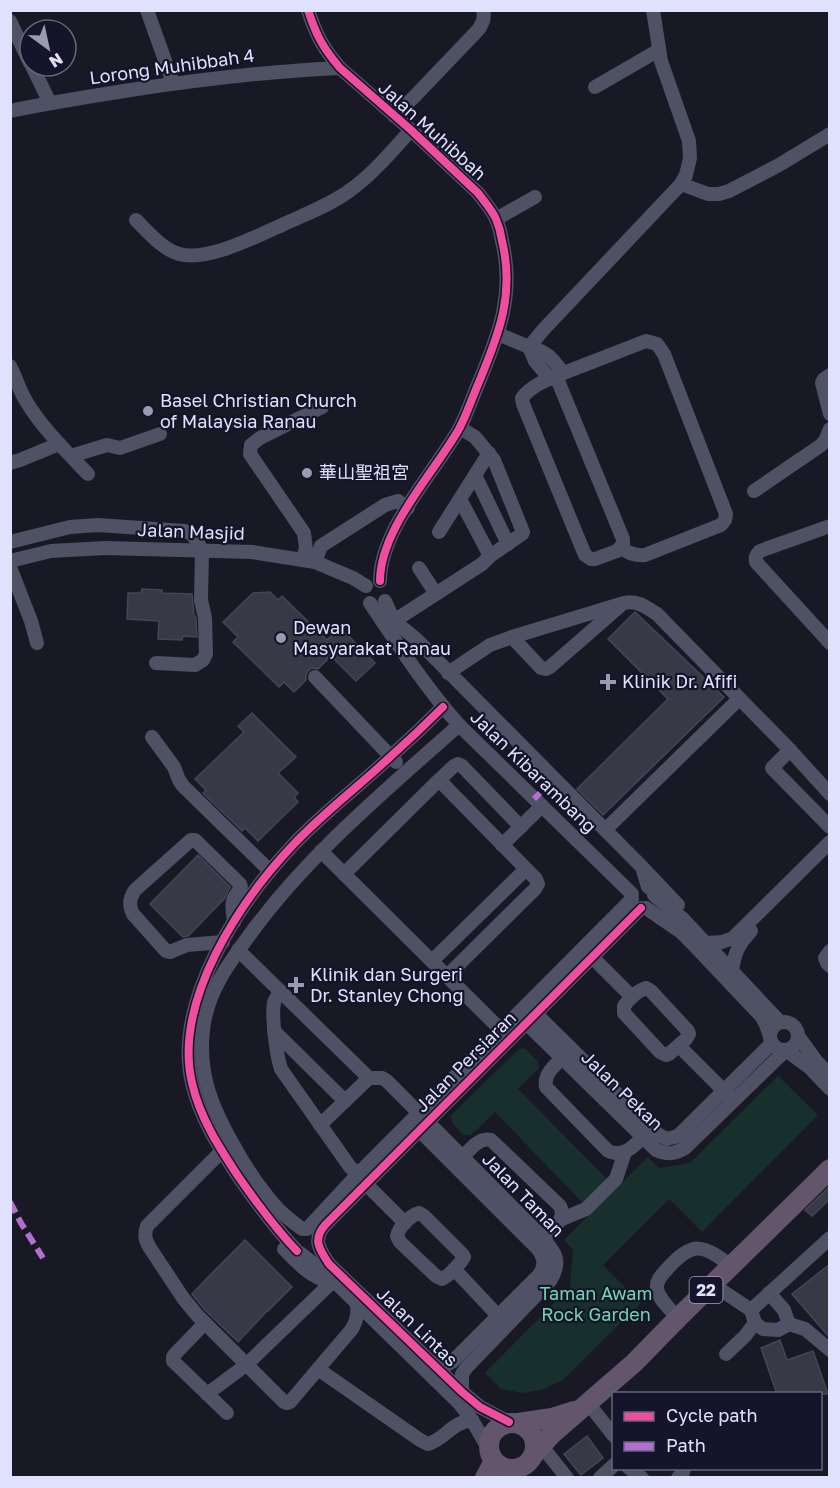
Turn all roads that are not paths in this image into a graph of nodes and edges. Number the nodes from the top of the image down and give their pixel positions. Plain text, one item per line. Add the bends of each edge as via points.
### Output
1 (147, 10) edge
2 (308, 10) edge
3 (483, 10) edge
4 (653, 10) edge
5 (10, 21) edge
6 (18, 37) edge
7 (659, 50) junction
8 (340, 68) junction
9 (38, 78) edge
10 (173, 83) junction
11 (595, 87) dead end
12 (50, 103) junction
13 (10, 111) edge
14 (394, 116) junction
15 (411, 130) junction
16 (830, 134) edge
17 (681, 184) junction
18 (535, 197) dead end
19 (496, 219) junction
20 (136, 220) dead end
21 (498, 334) junction
22 (529, 347) junction
23 (10, 366) edge
24 (830, 375) edge
25 (556, 376) junction
26 (322, 407) dead end
27 (830, 414) edge
28 (460, 428) junction
29 (830, 429) edge
30 (160, 434) dead end
31 (59, 444) junction
32 (489, 453) junction
33 (71, 456) junction
34 (10, 463) edge
35 (88, 474) dead end
36 (475, 475) junction
37 (754, 491) dead end
38 (460, 499) junction
39 (408, 508) junction
40 (830, 526) edge
41 (439, 532) dead end
42 (10, 542) edge
43 (508, 544) junction
44 (621, 548) junction
45 (202, 550) junction
46 (490, 556) junction
47 (308, 560) junction
48 (10, 561) edge
49 (10, 567) edge
50 (420, 568) dead end
51 (380, 581) junction
52 (366, 586) junction
53 (436, 594) junction
54 (385, 601) junction
55 (370, 603) junction
56 (624, 603) junction
57 (394, 621) junction
58 (512, 637) junction
59 (830, 643) edge
60 (37, 644) dead end
61 (156, 663) dead end
62 (417, 670) junction
63 (448, 673) junction
64 (315, 677) dead end
65 (738, 699) junction
66 (443, 707) junction
67 (459, 725) junction
68 (152, 737) dead end
69 (790, 750) junction
70 (391, 757) junction
71 (406, 772) junction
72 (814, 776) junction
73 (439, 780) junction
74 (796, 793) junction
75 (830, 794) edge
76 (542, 806) junction
77 (520, 827) junction
78 (830, 827) edge
79 (605, 830) junction
80 (830, 842) edge
81 (502, 845) junction
82 (321, 851) junction
83 (830, 854) edge
84 (642, 867) junction
85 (526, 869) junction
86 (270, 871) junction
87 (344, 874) junction
88 (651, 891) junction
89 (638, 902) junction
90 (234, 922) junction
91 (696, 933) junction
92 (223, 942) junction
93 (706, 943) junction
94 (238, 950) junction
95 (830, 951) edge
96 (592, 957) junction
97 (432, 961) junction
98 (830, 966) edge
99 (732, 970) junction
100 (447, 976) junction
101 (281, 992) junction
102 (632, 998) junction
103 (527, 1014) junction
104 (780, 1022) junction
105 (501, 1030) junction
106 (274, 1031) junction
107 (798, 1036) junction
108 (771, 1040) junction
109 (679, 1046) junction
110 (786, 1050) junction
111 (567, 1054) junction
112 (830, 1075) edge
113 (369, 1078) junction
114 (830, 1089) edge
115 (729, 1095) junction
116 (345, 1101) junction
117 (419, 1122) junction
118 (320, 1125) junction
119 (647, 1133) junction
120 (222, 1151) junction
121 (625, 1152) junction
122 (458, 1162) junction
123 (830, 1169) edge
124 (362, 1179) junction
125 (256, 1201) junction
126 (562, 1219) junction
127 (405, 1223) junction
128 (305, 1229) junction
129 (543, 1238) junction
130 (830, 1238) edge
131 (317, 1240) junction
132 (299, 1252) junction
133 (731, 1266) junction
134 (454, 1269) junction
135 (712, 1284) junction
136 (336, 1285) junction
137 (769, 1293) junction
138 (357, 1303) junction
139 (753, 1317) junction
140 (678, 1318) junction
141 (503, 1320) junction
142 (376, 1321) junction
143 (205, 1323) junction
144 (789, 1324) junction
145 (352, 1329) junction
146 (830, 1350) edge
147 (726, 1354) dead end
148 (434, 1364) junction
149 (246, 1365) junction
150 (318, 1369) junction
151 (462, 1392) junction
152 (207, 1394) junction
153 (584, 1406) junction
154 (227, 1413) dead end
155 (472, 1420) junction
156 (514, 1423) junction
157 (612, 1434) edge
158 (527, 1461) edge
159 (489, 1462) edge
160 (612, 1467) edge
161 (567, 1478) edge
162 (600, 1478) edge

1 - 10 street
2 - 8 street, Jalan Muhibbah via 319,39
3 - 14 street via 479,28
4 - 7 street
5 - 6 street
7 - 11 street
7 - 17 street via 689,141 690,158
8 - 10 street, Lorong Muhibbah 4
8 - 14 street, Jalan Muhibbah
9 - 12 street
10 - 12 street, Lorong Muhibbah 4
12 - 13 street, Lorong Muhibbah 4
14 - 15 street, Jalan Muhibbah
15 - 19 street, Jalan Muhibbah via 478,193
15 - 20 street via 375,169 338,198 232,246 201,255 178,254
16 - 17 street via 729,191 708,194
17 - 22 street
18 - 19 street
19 - 21 street, Jalan Muhibbah via 508,282
21 - 22 street
21 - 28 street, Jalan Muhibbah
22 - 25 street via 546,353
23 - 31 street via 24,399
24 - 27 street via 822,383
25 - 44 street via 623,539
25 - 44 street via 526,394 523,404 585,555 595,559
25 - 44 street via 646,341 657,344 726,514 721,525 645,555
26 - 47 street via 260,438 251,445 250,454 304,533
28 - 32 street
28 - 39 street, Jalan Muhibbah
29 - 37 street via 820,446
30 - 33 street via 120,448 106,445
31 - 33 street
31 - 34 street
32 - 36 street
32 - 43 street via 523,532
33 - 35 street
36 - 38 street
36 - 43 street
38 - 41 street
38 - 46 street
39 - 47 street via 398,501 385,505 321,546
39 - 51 street, Jalan Muhibbah via 388,543
40 - 59 street via 760,551 755,559
42 - 45 street via 70,527 98,525 185,531 192,534
43 - 46 street
45 - 47 street, Jalan Masjid
45 - 48 street, Jalan Masjid via 51,551
45 - 61 street via 206,654 195,665
46 - 53 street
47 - 52 street, Jalan Masjid
49 - 60 street
50 - 53 street
51 - 52 street
51 - 54 street via 388,590
52 - 55 street via 365,597
53 - 57 street
54 - 55 street via 378,605
54 - 57 street, Jalan Kibarambang
55 - 62 street, Jalan Kibarambang
56 - 58 street
56 - 58 street via 546,669
56 - 65 street via 639,603 657,615
57 - 62 street, Jalan Kibarambang
57 - 63 street
58 - 63 street via 490,645
62 - 66 street, Jalan Kibarambang
63 - 79 street
64 - 70 street
65 - 69 street
65 - 79 street
66 - 67 street, Jalan Kibarambang
66 - 70 street
67 - 71 street
67 - 76 street, Jalan Kibarambang
68 - 86 street via 183,786
69 - 72 street
69 - 74 street via 772,768
70 - 71 street
70 - 86 street via 318,820
71 - 82 street
72 - 74 street
72 - 75 street
73 - 77 street via 454,766 462,766
73 - 81 street
73 - 87 street
74 - 78 street
76 - 77 street
76 - 89 street, Jalan Kibarambang
77 - 81 street
79 - 84 street
80 - 93 street via 733,938
81 - 85 street
82 - 87 street
82 - 94 street
83 - 99 street via 739,944
84 - 88 street
84 - 91 street via 685,913
85 - 97 street
85 - 100 street via 538,884
86 - 90 street
87 - 97 street
88 - 89 street via 653,902
88 - 89 street via 640,886 634,890
88 - 91 street
89 - 96 street, Jalan Persiaran
89 - 103 street, Jalan Persiaran
89 - 108 street, Jalan Kibarambang via 691,942 762,1017
90 - 92 street
90 - 92 street via 232,903 240,884 195,840 131,896 133,914 166,951
91 - 93 street
92 - 120 street via 200,987 189,1058 196,1100
93 - 99 street
94 - 101 street
94 - 128 street via 208,1007 203,1028 203,1071 211,1101 241,1158 279,1210
95 - 98 street via 825,958
96 - 102 street
96 - 103 street, Jalan Persiaran
97 - 100 street
99 - 104 street
100 - 105 street
101 - 106 street via 274,1003
101 - 113 street
102 - 109 street via 624,1006 624,1013 660,1052 666,1055
102 - 109 street via 642,989 651,991 688,1031 688,1037
103 - 105 street, Jalan Persiaran
103 - 111 street, Jalan Pekan
103 - 117 street, Jalan Persiaran
104 - 107 street via 793,1024
104 - 108 street via 773,1027
105 - 117 street, Jalan Persiaran
106 - 116 street
106 - 118 street via 281,1069
107 - 110 street via 795,1045
107 - 112 street
108 - 110 street via 778,1049
108 - 115 street, Jalan Pekan
109 - 115 street
110 - 114 street
110 - 115 street, Jalan Pekan
111 - 119 street, Jalan Pekan
111 - 121 street via 546,1077 549,1091 608,1151
113 - 116 street
113 - 117 street, Jalan Taman via 387,1081
115 - 119 street, Jalan Pekan via 685,1148 677,1152 657,1150
116 - 118 street
117 - 122 street, Jalan Taman
117 - 124 street, Jalan Persiaran
118 - 124 street
119 - 121 street
120 - 125 street
120 - 143 street via 147,1226 144,1234 183,1298
121 - 126 street via 616,1179 586,1209
122 - 126 street via 479,1141 491,1140 560,1206
122 - 129 street, Jalan Taman
122 - 141 street, Jalan Taman via 543,1258 539,1275
123 - 133 highway, 22
124 - 127 street
124 - 128 street, Jalan Persiaran
124 - 131 street, Jalan Persiaran
125 - 132 street, Jalan Lintas
125 - 136 street via 263,1227 304,1270
126 - 129 street
127 - 134 street via 396,1236 436,1276 445,1278
127 - 134 street via 415,1214 424,1216 463,1255
128 - 131 street via 314,1233
128 - 132 street via 293,1236
129 - 141 street, Jalan Taman via 555,1254 556,1271 550,1281
130 - 137 street
131 - 132 street via 312,1251
131 - 148 street, Jalan Lintas via 329,1264
132 - 136 street, Jalan Lintas
133 - 135 highway, 22
133 - 140 street via 707,1250 693,1249 680,1256 656,1285 662,1300
134 - 141 street
135 - 139 street
135 - 140 highway, 22
136 - 138 street, Jalan Lintas
136 - 149 street
137 - 139 street
137 - 144 street via 784,1310
138 - 142 street, Jalan Lintas
138 - 145 street via 357,1321
139 - 144 street via 763,1329 778,1330
139 - 147 street via 745,1336
140 - 153 highway, 22
141 - 148 street, Jalan Taman via 452,1362
141 - 151 street, Jalan Taman via 462,1374
142 - 145 street
142 - 155 street, Jalan Lintas
143 - 149 street
143 - 152 street via 173,1357 176,1365
144 - 146 street via 805,1329
145 - 150 street
148 - 151 street, Jalan Lintas
149 - 150 street via 287,1403
149 - 152 street
150 - 155 street via 428,1444 462,1421
151 - 156 street, Jalan Lintas via 480,1407
152 - 154 street
153 - 156 highway, 22 via 552,1418
153 - 157 street
153 - 158 highway, 22
155 - 159 street, Jalan Lintas
156 - 158 highway via 525,1427 534,1439 535,1446
156 - 159 highway via 502,1424 491,1434
158 - 159 highway via 513,1469
158 - 161 street
160 - 162 street

